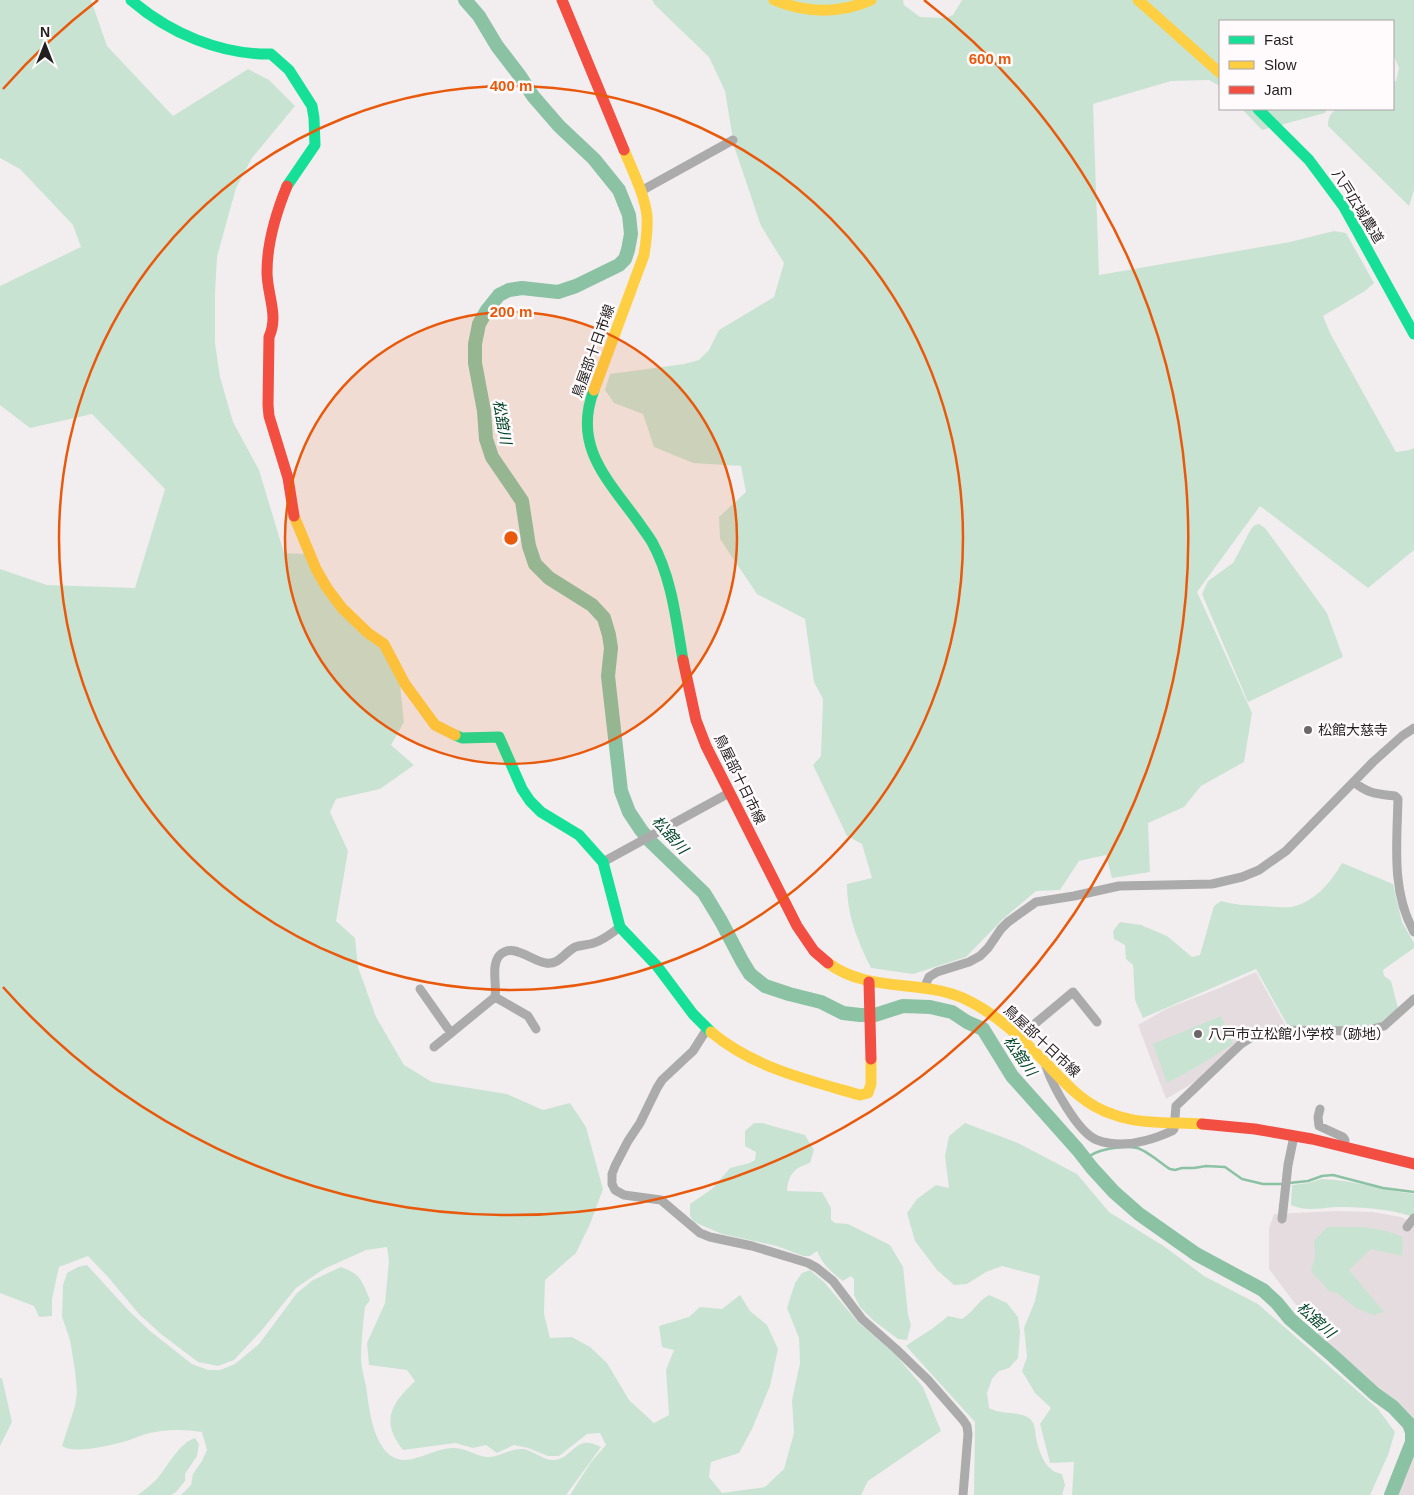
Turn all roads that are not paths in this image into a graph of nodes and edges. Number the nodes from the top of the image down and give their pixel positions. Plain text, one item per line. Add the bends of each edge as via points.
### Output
1 (131, 0) edge
2 (562, 0) edge
3 (774, 0) edge
4 (871, 0) edge
5 (1138, 0) edge
6 (1219, 72) edge
7 (1259, 110) edge
8 (733, 140) dead end
9 (641, 191) junction
10 (1414, 334) edge
11 (1414, 728) edge
12 (1354, 782) junction
13 (729, 793) junction
14 (603, 862) junction
15 (620, 927) junction
16 (1414, 932) edge
17 (869, 982) junction
18 (924, 988) junction
19 (420, 989) dead end
20 (495, 997) junction
21 (1414, 999) edge
22 (1096, 1022) dead end
23 (536, 1029) dead end
24 (708, 1029) junction
25 (450, 1033) junction
26 (1019, 1038) junction
27 (434, 1047) dead end
28 (1046, 1063) junction
29 (1320, 1109) dead end
30 (1174, 1122) junction
31 (1294, 1136) junction
32 (1344, 1146) junction
33 (1414, 1164) edge
34 (1414, 1218) edge
35 (1282, 1219) dead end
36 (1406, 1227) dead end
37 (963, 1495) edge

1 - 14 street via 186,35 226,49 271,54 289,70 312,106 315,144 290,180 273,224 268,273 274,314 268,405 288,478 294,518 316,569 342,608 384,644 405,684 434,725 462,738 498,737 530,801 579,835
2 - 9 street, 鳥屋部十日市線
3 - 4 street via 796,8 832,10 850,8
5 - 6 street
7 - 10 street, 八戸広域農道 via 1309,160 1344,207
8 - 9 street
9 - 13 street, 鳥屋部十日市線 via 648,228 644,256 589,402 588,441 596,463 648,535 663,565 696,720
11 - 12 street
12 - 16 street via 1370,793 1398,799 1399,883 1405,913
12 - 18 street via 1286,852 1259,870 1212,884 1119,886 1036,902 1008,922 980,956 937,972
13 - 14 street
13 - 17 street, 鳥屋部十日市線 via 797,926 815,952 833,966
14 - 15 street
15 - 20 street via 604,939 576,947 553,963 540,962 513,950 506,951 496,962
15 - 24 street via 658,966 683,1002
17 - 18 street, 鳥屋部十日市線
17 - 24 street via 871,1084 868,1093 860,1095 780,1071 748,1058
18 - 26 street, 鳥屋部十日市線 via 969,1000
19 - 25 street
20 - 23 street via 528,1016
20 - 25 street
21 - 30 street via 1384,1026 1364,1031 1270,1030 1257,1034 1241,1044 1182,1099 1176,1106
22 - 26 street via 1073,992
24 - 37 street via 693,1051 657,1088 615,1166 612,1184 615,1190 624,1195 661,1200 700,1233 791,1257 826,1275 862,1318 909,1361 967,1426
25 - 27 street
26 - 28 street, 鳥屋部十日市線
28 - 30 street, 鳥屋部十日市線 via 1075,1092 1102,1111 1141,1121
28 - 30 street via 1066,1106 1086,1133 1097,1140 1115,1144 1139,1141 1172,1132
29 - 32 street via 1319,1126 1343,1137
30 - 31 street, 鳥屋部十日市線 via 1219,1124
31 - 32 street, 鳥屋部十日市線
31 - 35 street
32 - 33 street, 鳥屋部十日市線
34 - 36 street

